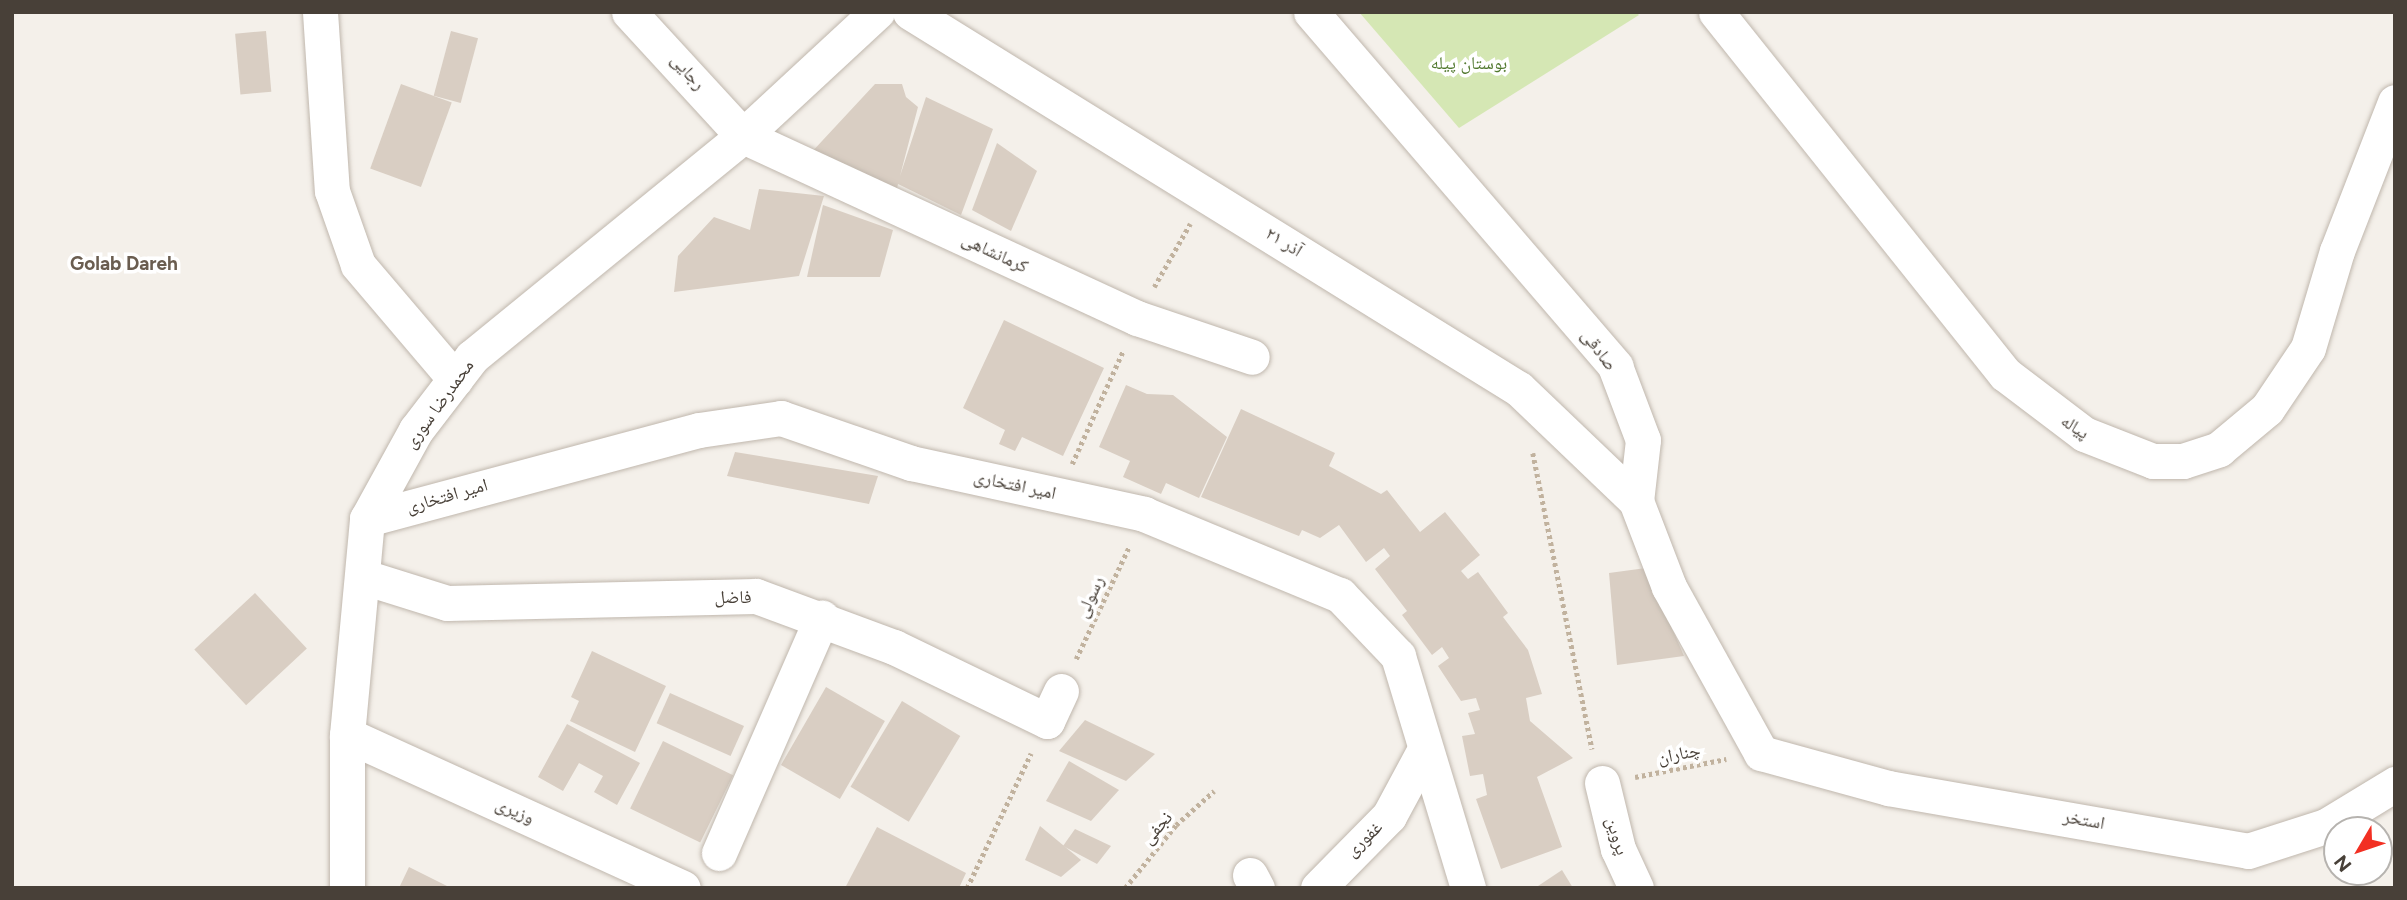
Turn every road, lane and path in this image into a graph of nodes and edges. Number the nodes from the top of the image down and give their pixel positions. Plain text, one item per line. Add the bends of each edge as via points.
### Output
1 (320, 12) edge
2 (629, 12) edge
3 (877, 12) edge
4 (910, 12) edge
5 (1311, 12) edge
6 (1716, 12) edge
7 (2395, 102) edge
8 (743, 135) junction
9 (1252, 357) dead end
10 (455, 379) junction
11 (1520, 389) junction
12 (1636, 501) junction
13 (1144, 514) junction
14 (367, 519) junction
15 (364, 578) junction
16 (822, 617) junction
17 (1054, 706) junction
18 (346, 735) junction
19 (1424, 751) junction
20 (1761, 753) junction
21 (1602, 783) junction
22 (2395, 784) edge
23 (1214, 791) dead end
24 (719, 853) dead end
25 (347, 888) edge
26 (683, 888) edge
27 (967, 888) edge
28 (1125, 888) edge
29 (1318, 888) edge
30 (1468, 888) edge
31 (1636, 888) edge

1 - 10 street via 332,191 358,265
2 - 8 street, رجایی
3 - 8 street, محمدرضا سوری
4 - 11 street, ۲۱ آذر
5 - 12 street, صادقی via 1615,366 1643,440
6 - 7 street, پیاله via 2006,374 2084,434 2153,461 2183,461 2219,449 2267,409 2308,348 2337,251
8 - 9 street, کرمانشاهی via 1137,318
8 - 10 street, محمدرضا سوری via 471,357
10 - 14 street, محمدرضا سوری via 416,430
11 - 12 street, ۲۱ آذر
11 - 21 path via 1582,718
12 - 20 street, صادقی via 1669,587
13 - 14 street, امیر افتخاری via 911,463 781,418 699,430
13 - 17 path, رسولی
13 - 19 street, امیر افتخاری via 1340,595 1398,656
14 - 15 street, محمدرضا سوری
15 - 16 street, فاضل via 447,603 756,596
15 - 18 street, محمدرضا سوری
16 - 17 street, فاضل
16 - 24 street
17 - 27 path, رسولی
18 - 25 street, محمدرضا سوری
18 - 26 street, وزیری
19 - 29 street, غفوری via 1389,816
19 - 30 street, امیر افتخاری
20 - 21 path, چناران
20 - 22 street, استخر via 1888,788 2248,851 2326,826
21 - 31 street, پروین via 1618,849
23 - 28 path, نجفی via 1176,825

